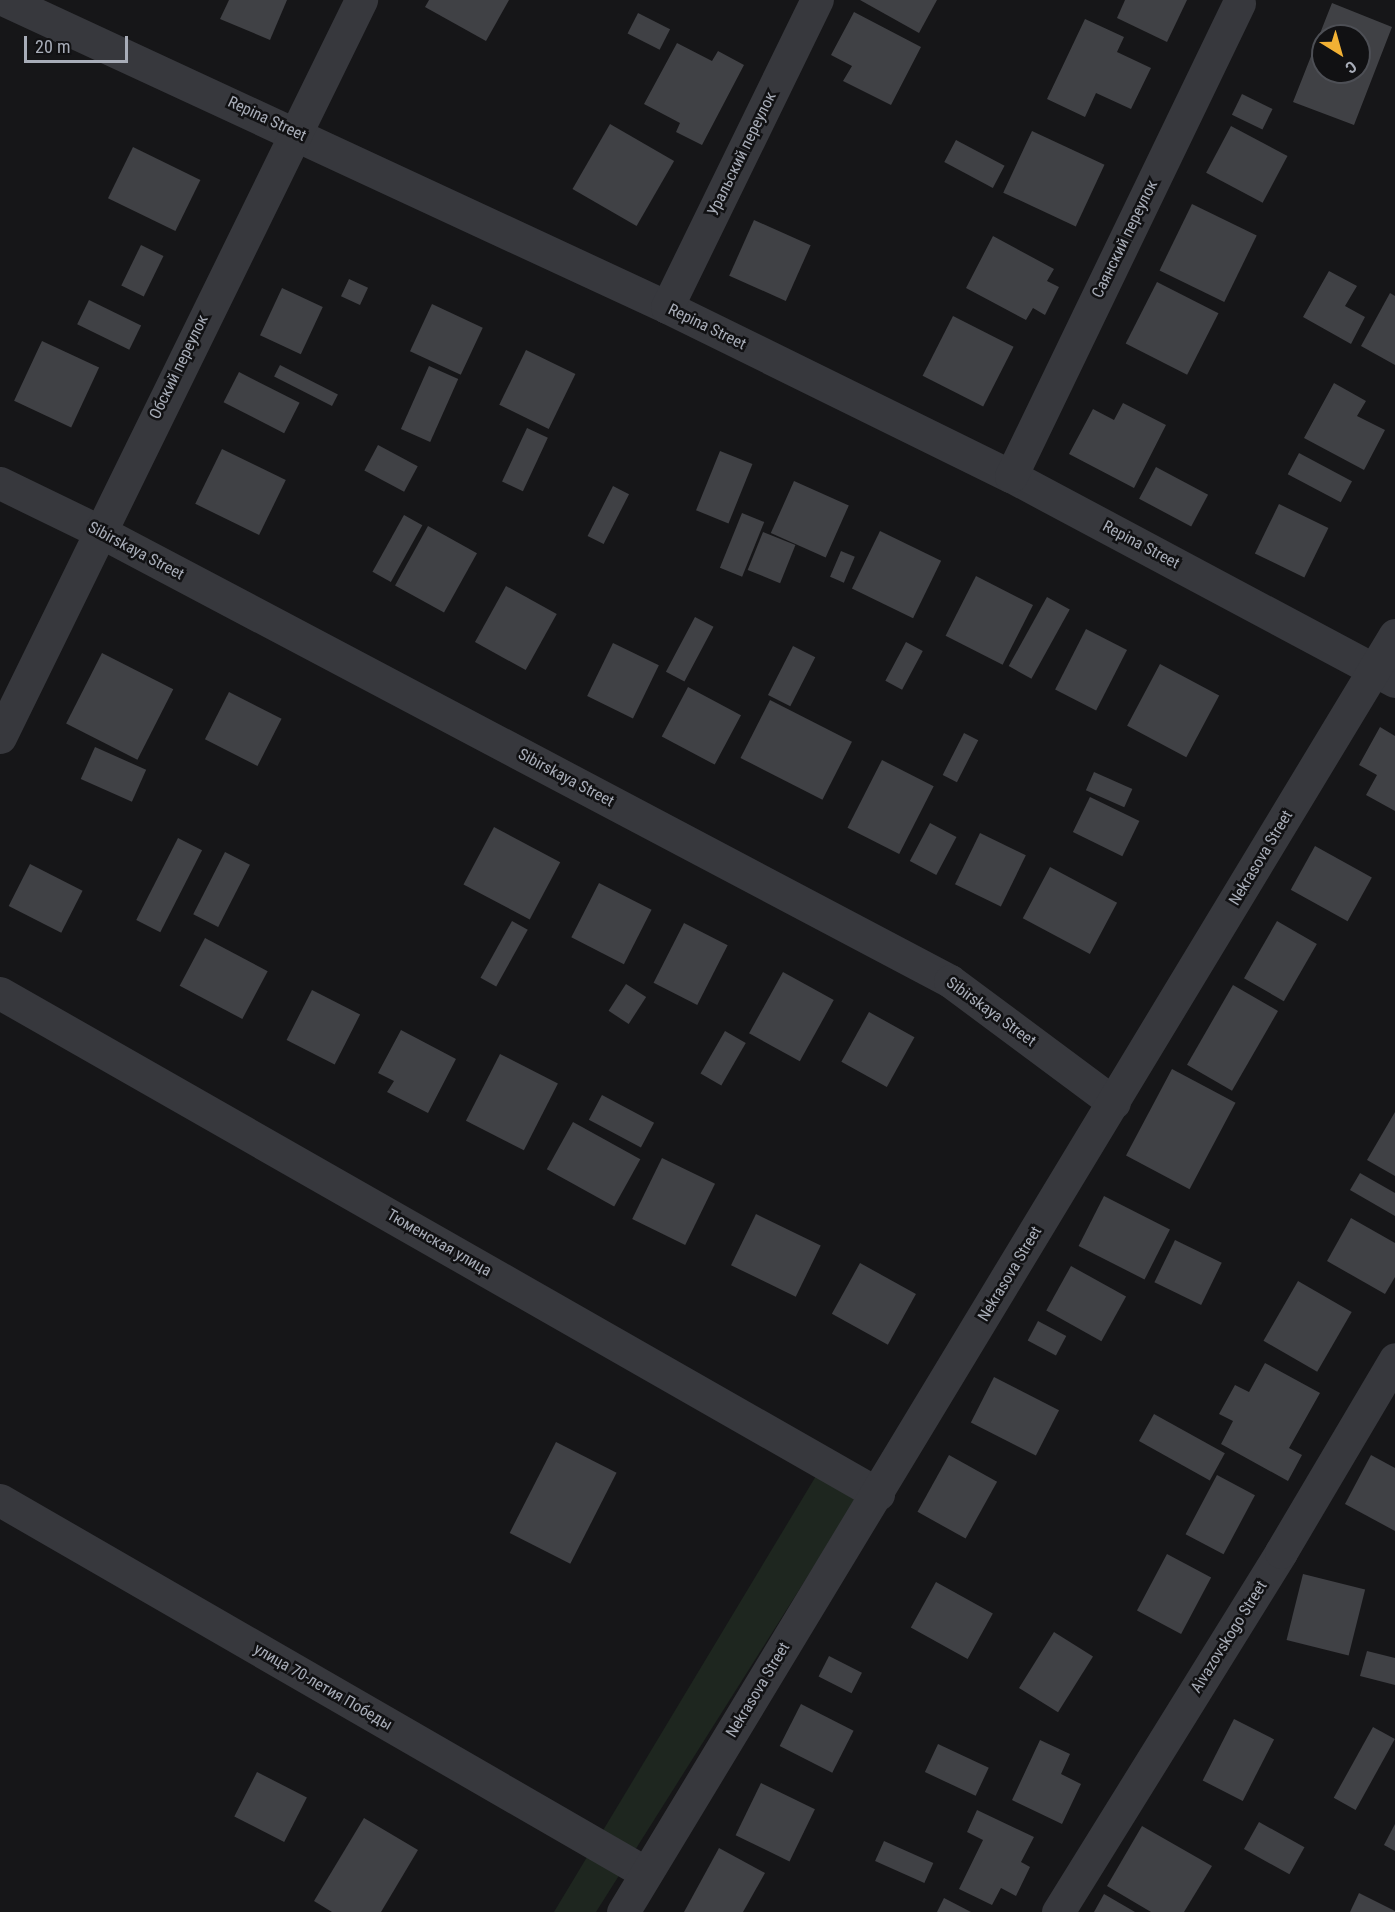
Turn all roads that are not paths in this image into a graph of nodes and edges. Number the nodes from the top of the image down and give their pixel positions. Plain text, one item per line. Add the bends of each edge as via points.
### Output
1 (5, 0) edge
2 (361, 0) edge
3 (817, 0) edge
4 (1239, 3) dead end
5 (295, 132) junction
6 (667, 308) junction
7 (1011, 476) junction
8 (0, 483) edge
9 (99, 531) junction
10 (1395, 635) edge
11 (1385, 675) edge
12 (0, 737) edge
13 (0, 993) edge
14 (1114, 1103) junction
15 (1395, 1359) edge
16 (878, 1494) junction
17 (0, 1500) edge
18 (646, 1874) junction
19 (623, 1912) edge
20 (1058, 1912) edge

1 - 5 street, Repina Street
2 - 5 street, Обский переулок
3 - 6 street, Уральский переулок
4 - 7 street, Саянский переулок
5 - 6 street, Repina Street
5 - 9 street, Обский переулок
6 - 7 street, Repina Street
7 - 11 street, Repina Street
8 - 9 street, Sibirskaya Street
9 - 12 street, Обский переулок
9 - 14 street, Sibirskaya Street via 950,981
10 - 11 street, Nekrasova Street
11 - 14 street, Nekrasova Street
13 - 16 street, Тюменская улица
14 - 16 street, Nekrasova Street
15 - 20 street, Aivazovskogo Street via 1281,1552
16 - 18 street, Nekrasova Street
17 - 18 street, улица 70-летия Победы
18 - 19 street, Nekrasova Street

